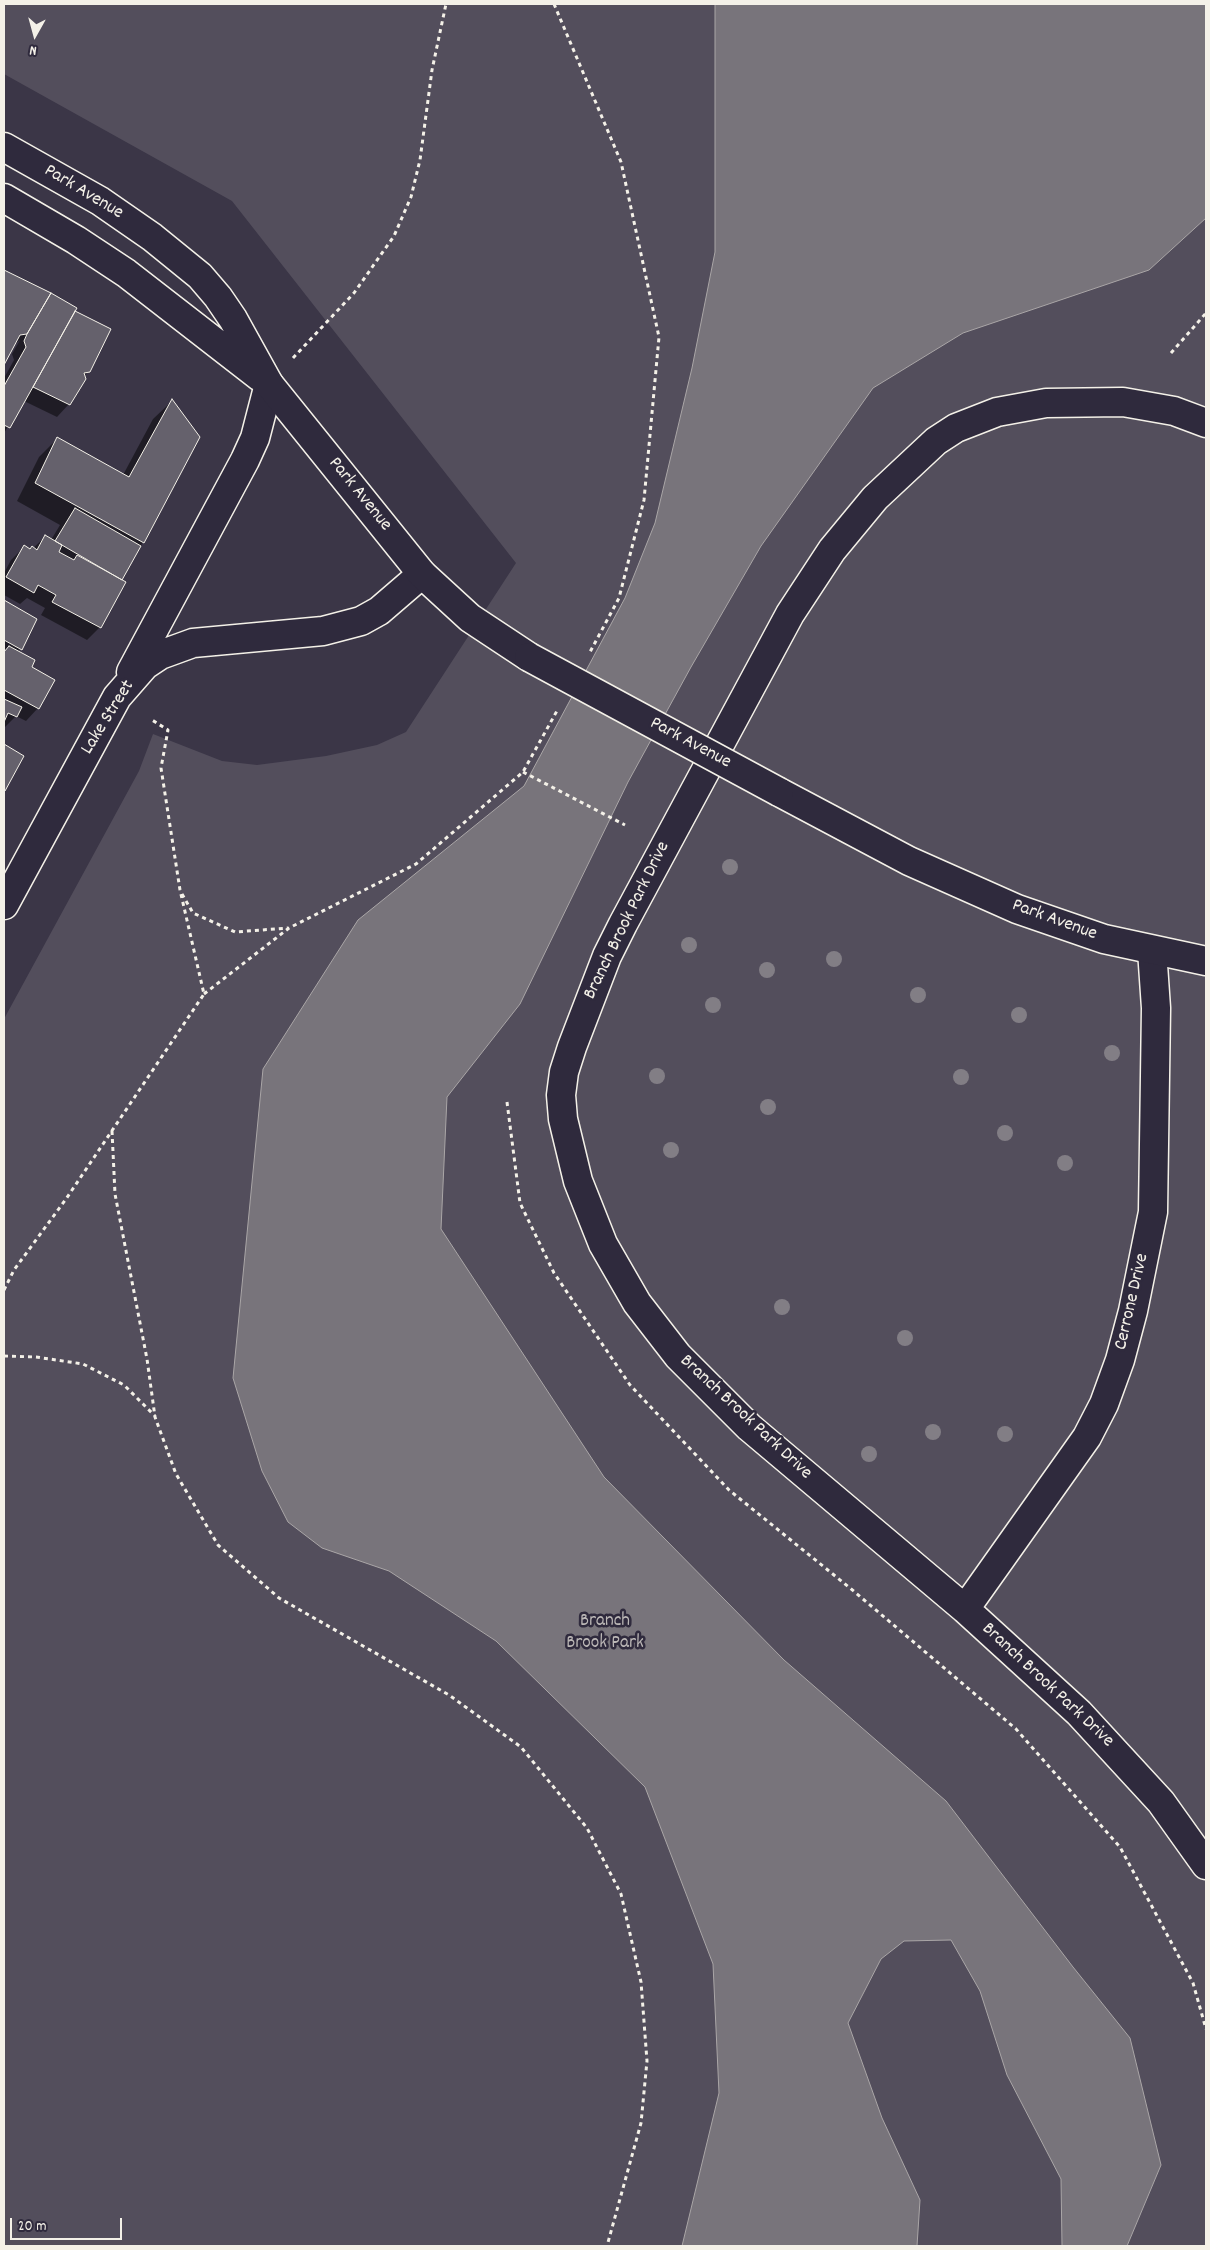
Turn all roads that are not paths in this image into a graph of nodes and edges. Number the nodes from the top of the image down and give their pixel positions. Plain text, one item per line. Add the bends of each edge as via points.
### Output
1 (4, 147) edge
2 (4, 198) edge
3 (269, 384) junction
4 (1206, 423) edge
5 (422, 574) junction
6 (117, 697) junction
7 (4, 905) edge
8 (1152, 950) junction
9 (1206, 960) edge
10 (965, 1609) junction
11 (1206, 1865) edge

1 - 3 street, Park Avenue via 100,201 200,276 233,319
2 - 3 street, Park Avenue via 126,273
3 - 5 street, Park Avenue
3 - 6 street via 245,460
4 - 10 street, Branch Brook Park Drive via 1174,411 1123,402 1046,403 1020,407 956,428 936,441 895,478 832,550 762,662 607,956 564,1072 561,1095 563,1119 578,1181 603,1244 620,1276 658,1331 702,1383 749,1427
5 - 6 street, Lake Street via 379,611 342,627 193,643 175,648 145,666
5 - 8 street, Park Avenue, bridge via 470,618 529,657 908,861 976,892 1079,931
6 - 7 street, Lake Street
8 - 9 street, Park Avenue
8 - 10 street, Cerrone Drive via 1156,1008 1153,1212 1134,1311 1104,1404 1087,1437
10 - 11 street, Branch Brook Park Drive via 1108,1742 1161,1802

